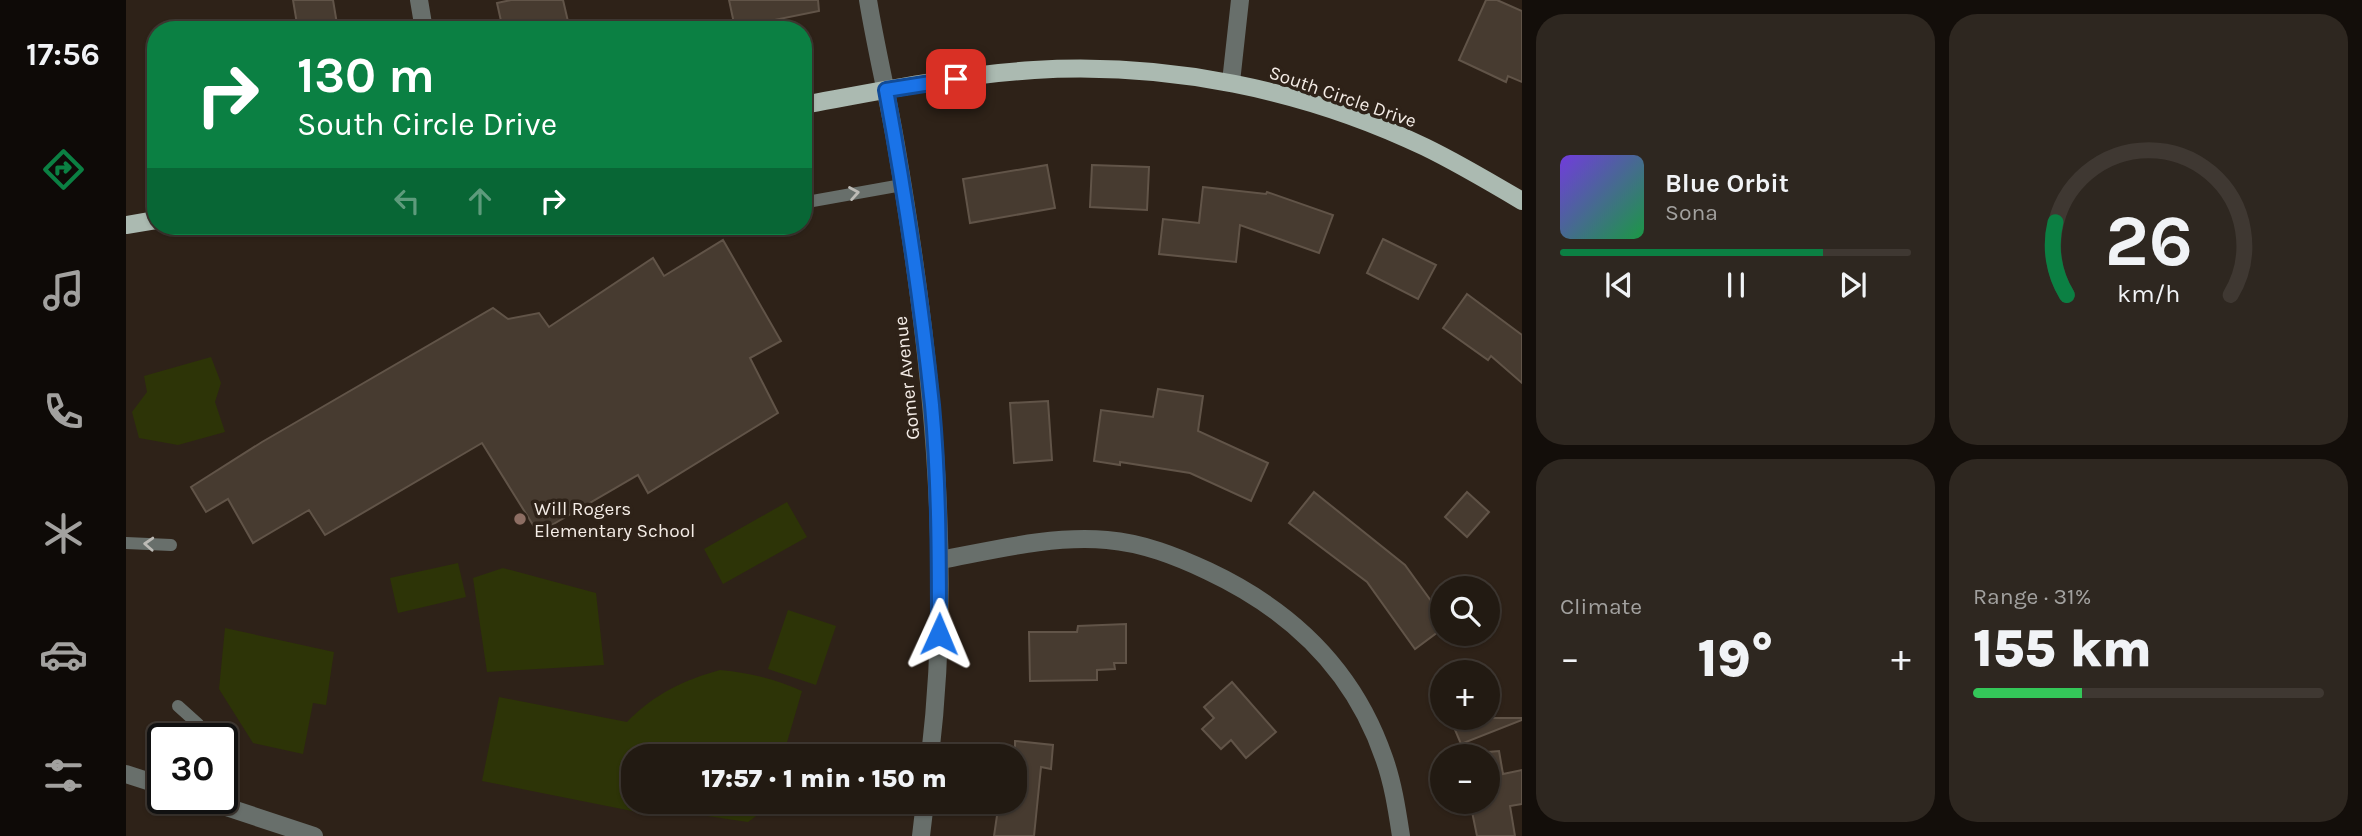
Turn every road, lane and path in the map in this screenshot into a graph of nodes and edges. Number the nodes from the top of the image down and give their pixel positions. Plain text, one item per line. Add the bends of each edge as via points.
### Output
1 (419, 0) edge
2 (868, 0) edge
3 (1240, 0) edge
4 (422, 21) edge
5 (1231, 82) junction
6 (886, 90) junction
7 (812, 103) edge
8 (902, 185) junction
9 (812, 201) edge
10 (1522, 201) edge
11 (147, 222) edge
12 (126, 225) edge
13 (126, 543) edge
14 (171, 545) dead end
15 (940, 560) junction
16 (178, 706) dead end
17 (197, 723) edge
18 (931, 744) edge
19 (126, 774) edge
20 (147, 781) edge
21 (238, 811) edge
22 (924, 814) edge
23 (314, 836) edge
24 (921, 836) edge
25 (1401, 836) edge

1 - 4 street
2 - 6 street, Gomer Avenue
3 - 5 street
5 - 6 main road, South Circle Drive via 1095,68 993,74
5 - 10 main road, South Circle Drive via 1387,131 1455,162
6 - 7 main road, South Circle Drive
6 - 8 street, Gomer Avenue
9 -> 8 lane
8 - 15 street, Gomer Avenue via 932,407
11 - 12 main road
14 -> 13 lane
15 - 18 street, Gomer Avenue via 939,658
15 - 25 street via 1032,544 1108,540 1187,561 1270,605 1334,665 1363,710 1384,759
16 - 17 lane
19 - 20 street
21 - 23 street
22 - 24 street

